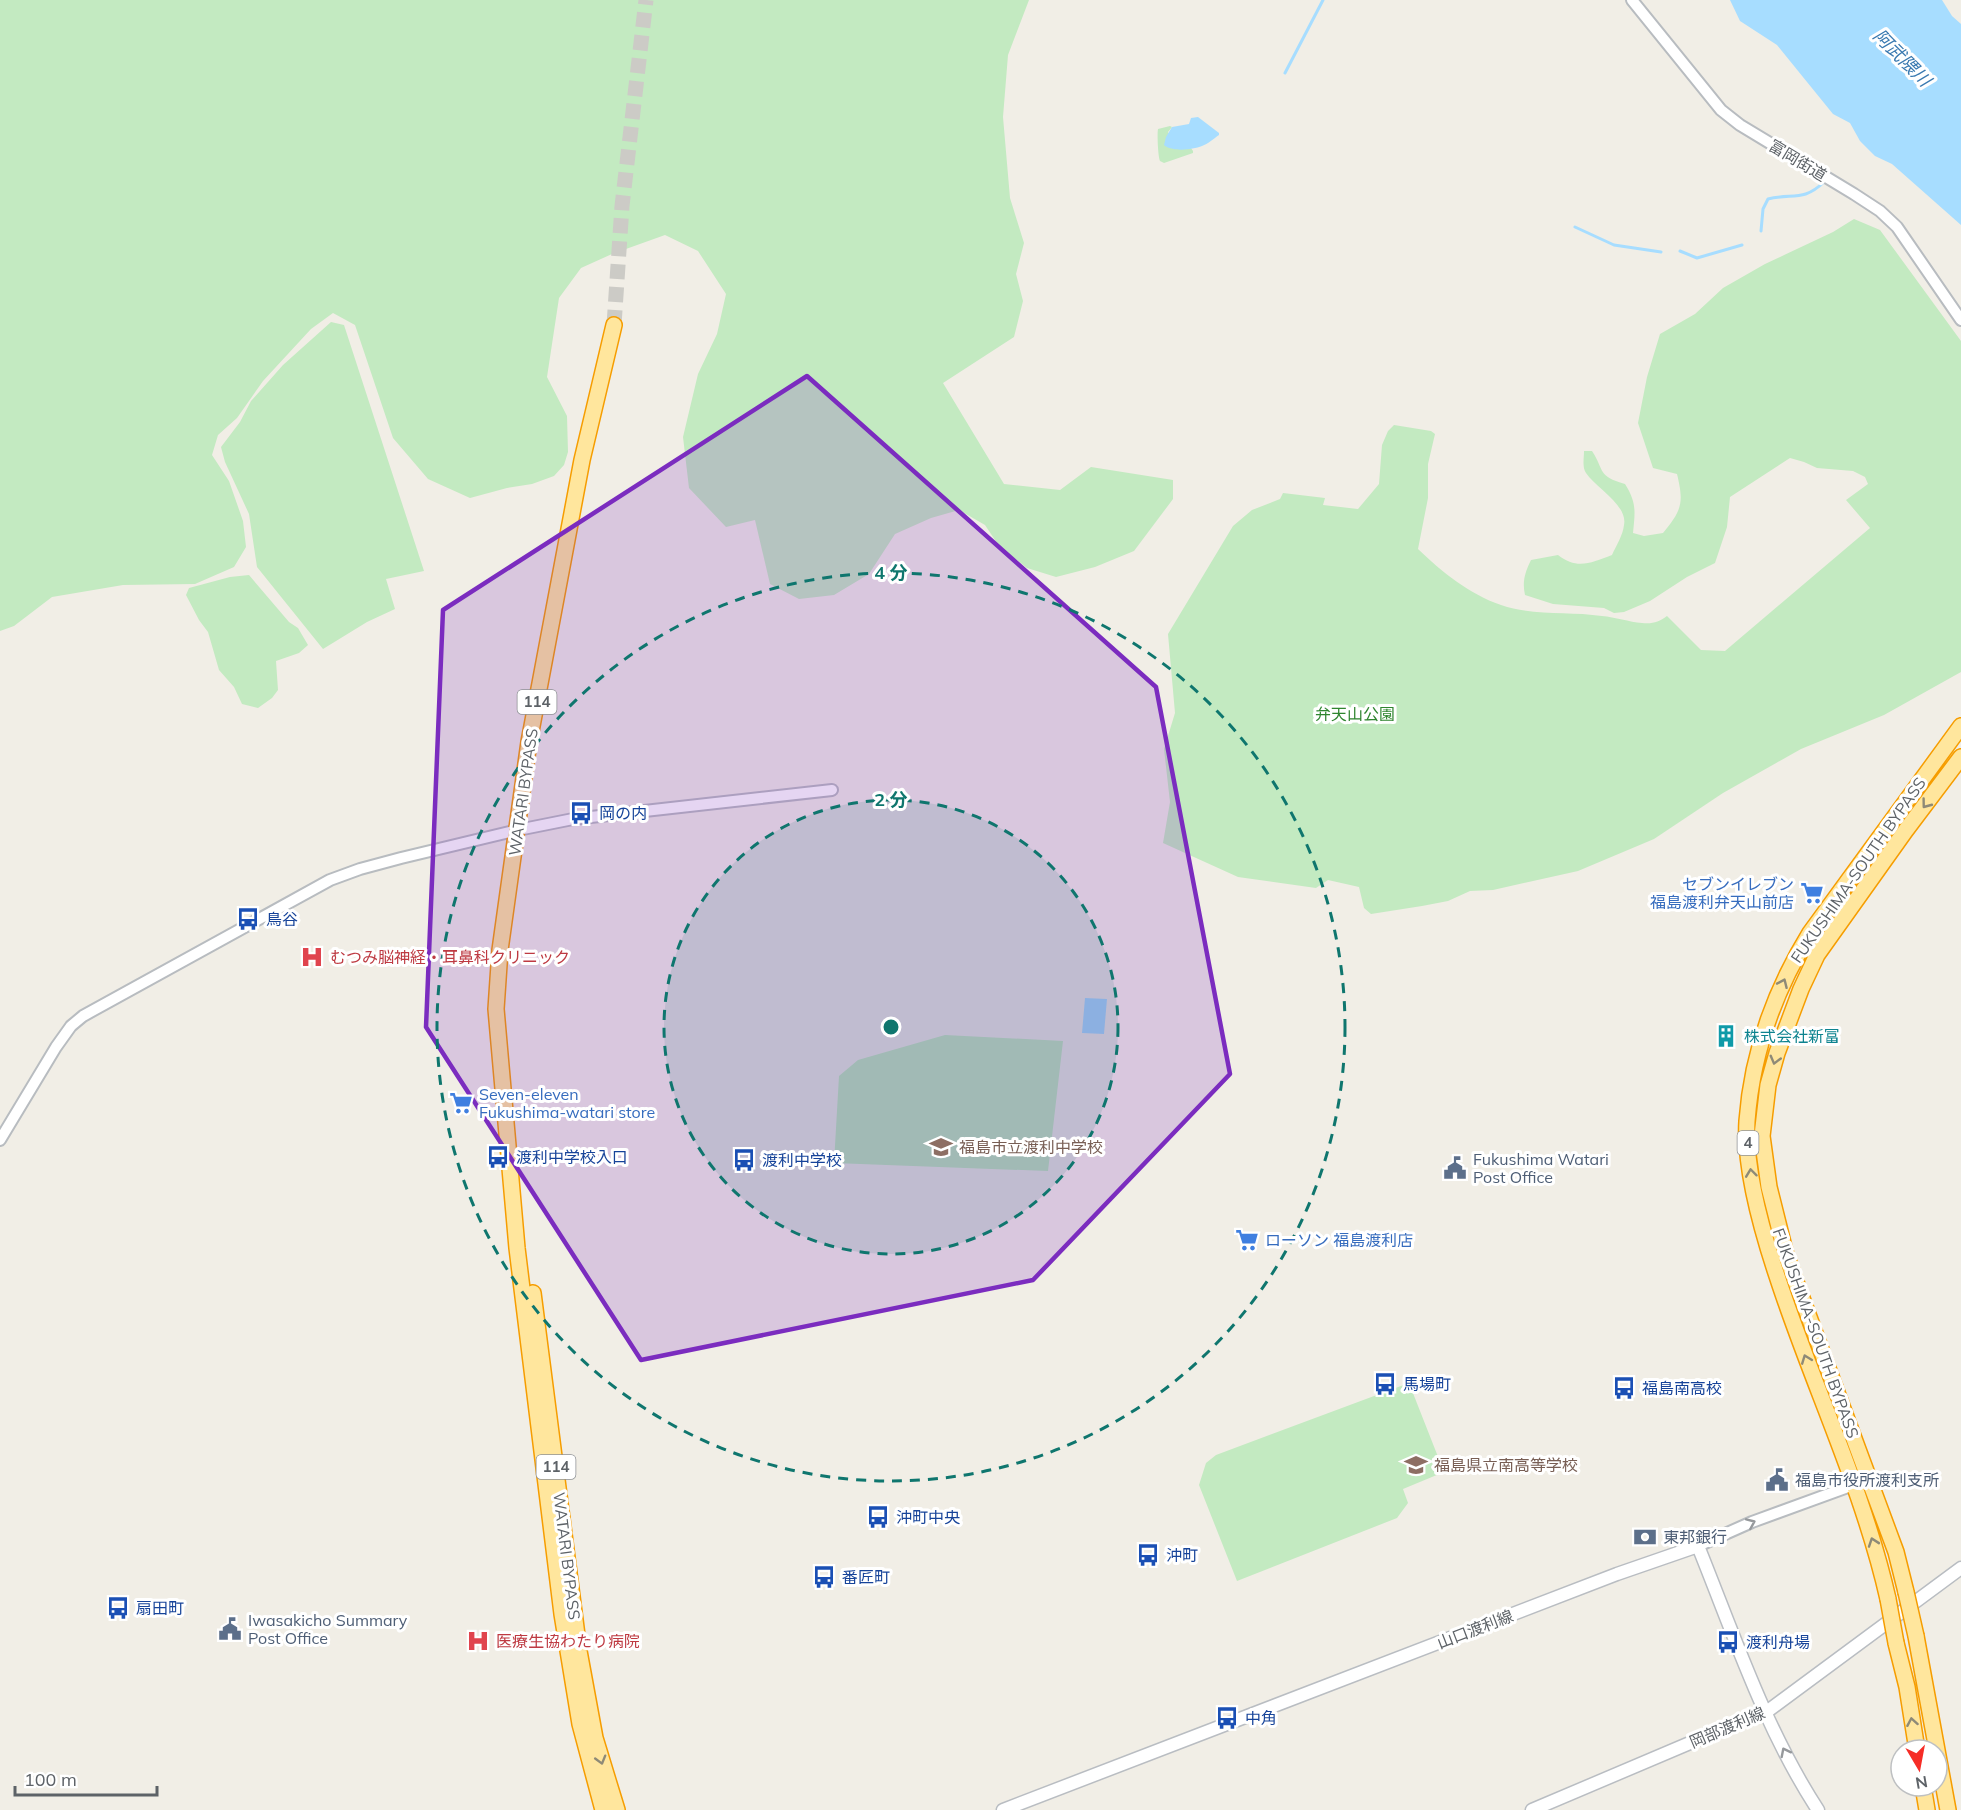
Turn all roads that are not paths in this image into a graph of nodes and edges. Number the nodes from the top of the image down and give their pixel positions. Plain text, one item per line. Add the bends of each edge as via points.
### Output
1 (1632, 0) edge
2 (1961, 320) edge
3 (614, 325) tunnel mouth
4 (1961, 726) edge
5 (1961, 757) edge
6 (832, 790) dead end
7 (518, 830) junction
8 (505, 1121) junction
9 (0, 1140) edge
10 (1869, 1479) junction
11 (1853, 1485) junction
12 (1698, 1546) junction
13 (1961, 1568) edge
14 (1765, 1713) junction
15 (1915, 1738) edge
16 (603, 1810) edge
17 (617, 1810) edge
18 (1003, 1810) edge
19 (1532, 1810) edge
20 (1818, 1810) edge
21 (1948, 1810) edge

1 - 2 street, 富岡街道 via 1721,110 1880,211 1898,227
3 - 7 highway, WATARI BYPASS / 114 via 582,460 529,742
11 -> 4 highway, FUKUSHIMA-SOUTH BYPASS / 4 via 1794,1328 1758,1213 1747,1123 1752,1079 1765,1030 1795,957
5 -> 10 highway, FUKUSHIMA-SOUTH BYPASS / 4 via 1817,956 1777,1053 1764,1113 1765,1165 1785,1256
6 - 7 street via 609,815
7 - 8 highway, WATARI BYPASS / 114 via 496,986
7 - 9 street via 330,880 83,1016 56,1047
8 - 16 highway, WATARI BYPASS / 114 via 562,1614 582,1735
8 -> 17 highway, WATARI BYPASS / 114 via 528,1250 579,1651 595,1738
10 - 11 street
10 - 21 highway, FUKUSHIMA-SOUTH BYPASS / 4, bridge via 1906,1592
12 -> 11 street
15 -> 11 highway, FUKUSHIMA-SOUTH BYPASS / 4, bridge via 1879,1560
12 - 14 main road
12 - 18 main road, 山口渡利線
13 - 14 main road, 岡部渡利線
14 - 19 main road, 岡部渡利線
20 -> 14 main road

